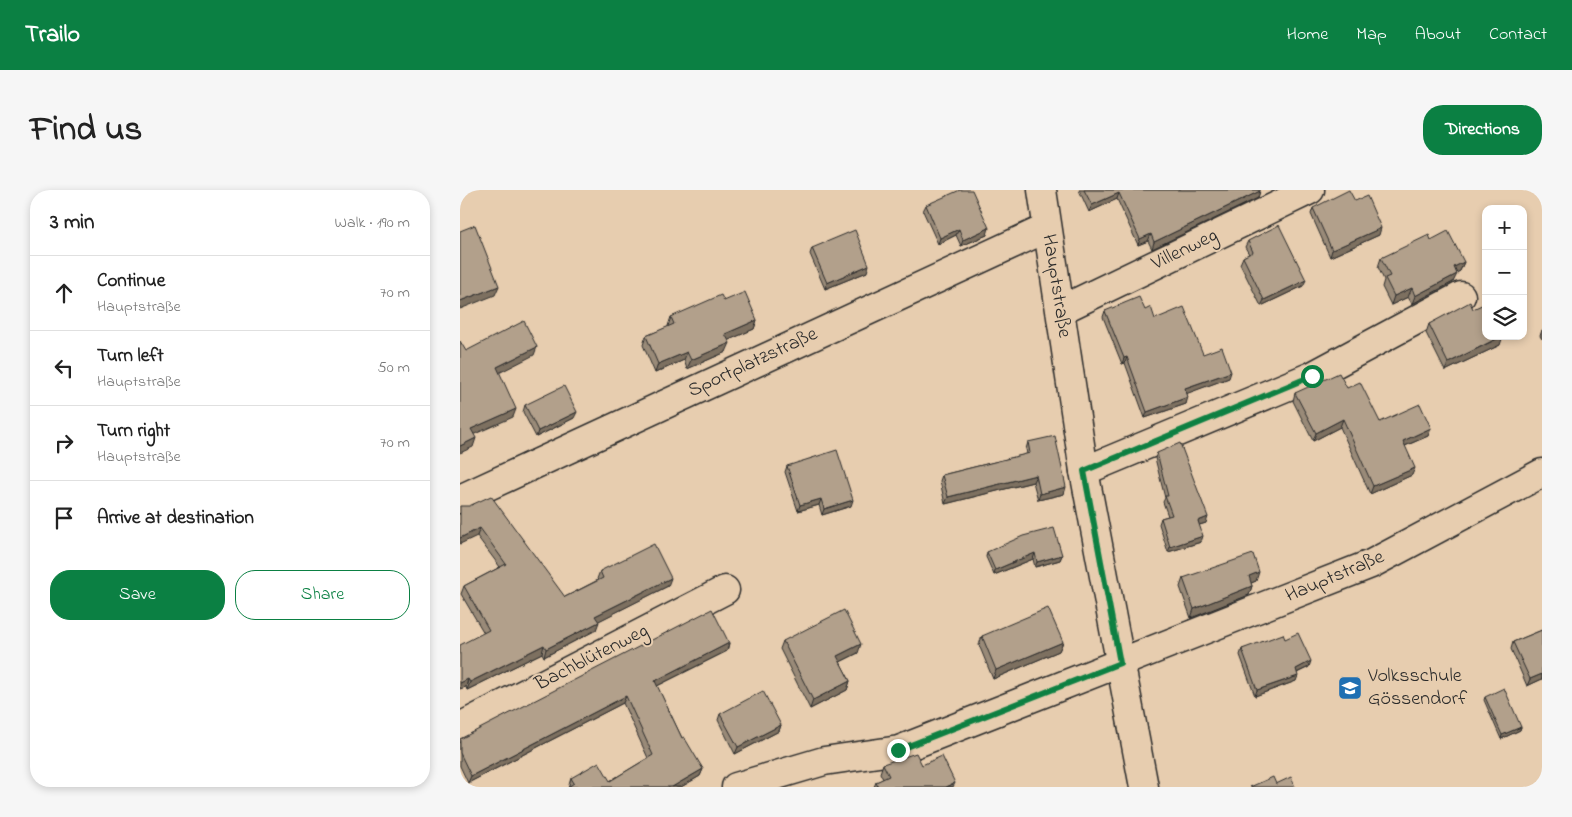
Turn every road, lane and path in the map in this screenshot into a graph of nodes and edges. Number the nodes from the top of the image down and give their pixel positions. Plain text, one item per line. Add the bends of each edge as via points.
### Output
1 (1042, 190) edge
2 (1310, 190) edge
3 (1046, 228) junction
4 (1461, 296) dead end
5 (1061, 310) junction
6 (1084, 471) junction
7 (1542, 473) edge
8 (460, 499) edge
9 (725, 590) dead end
10 (1120, 663) junction
11 (460, 727) edge
12 (736, 787) edge
13 (1144, 787) edge

1 - 3 street, Hauptstraße
2 - 5 street, Villenweg
3 - 5 street, Hauptstraße
3 - 8 street, Sportplatzstraße
4 - 6 street via 1312,376
5 - 6 street, Hauptstraße
6 - 10 street, Hauptstraße
7 - 10 street, Hauptstraße via 1370,564
9 - 11 street, Bachblütenweg
10 - 12 street, Hauptstraße via 898,750 824,761
10 - 13 street, Hauptstraße

